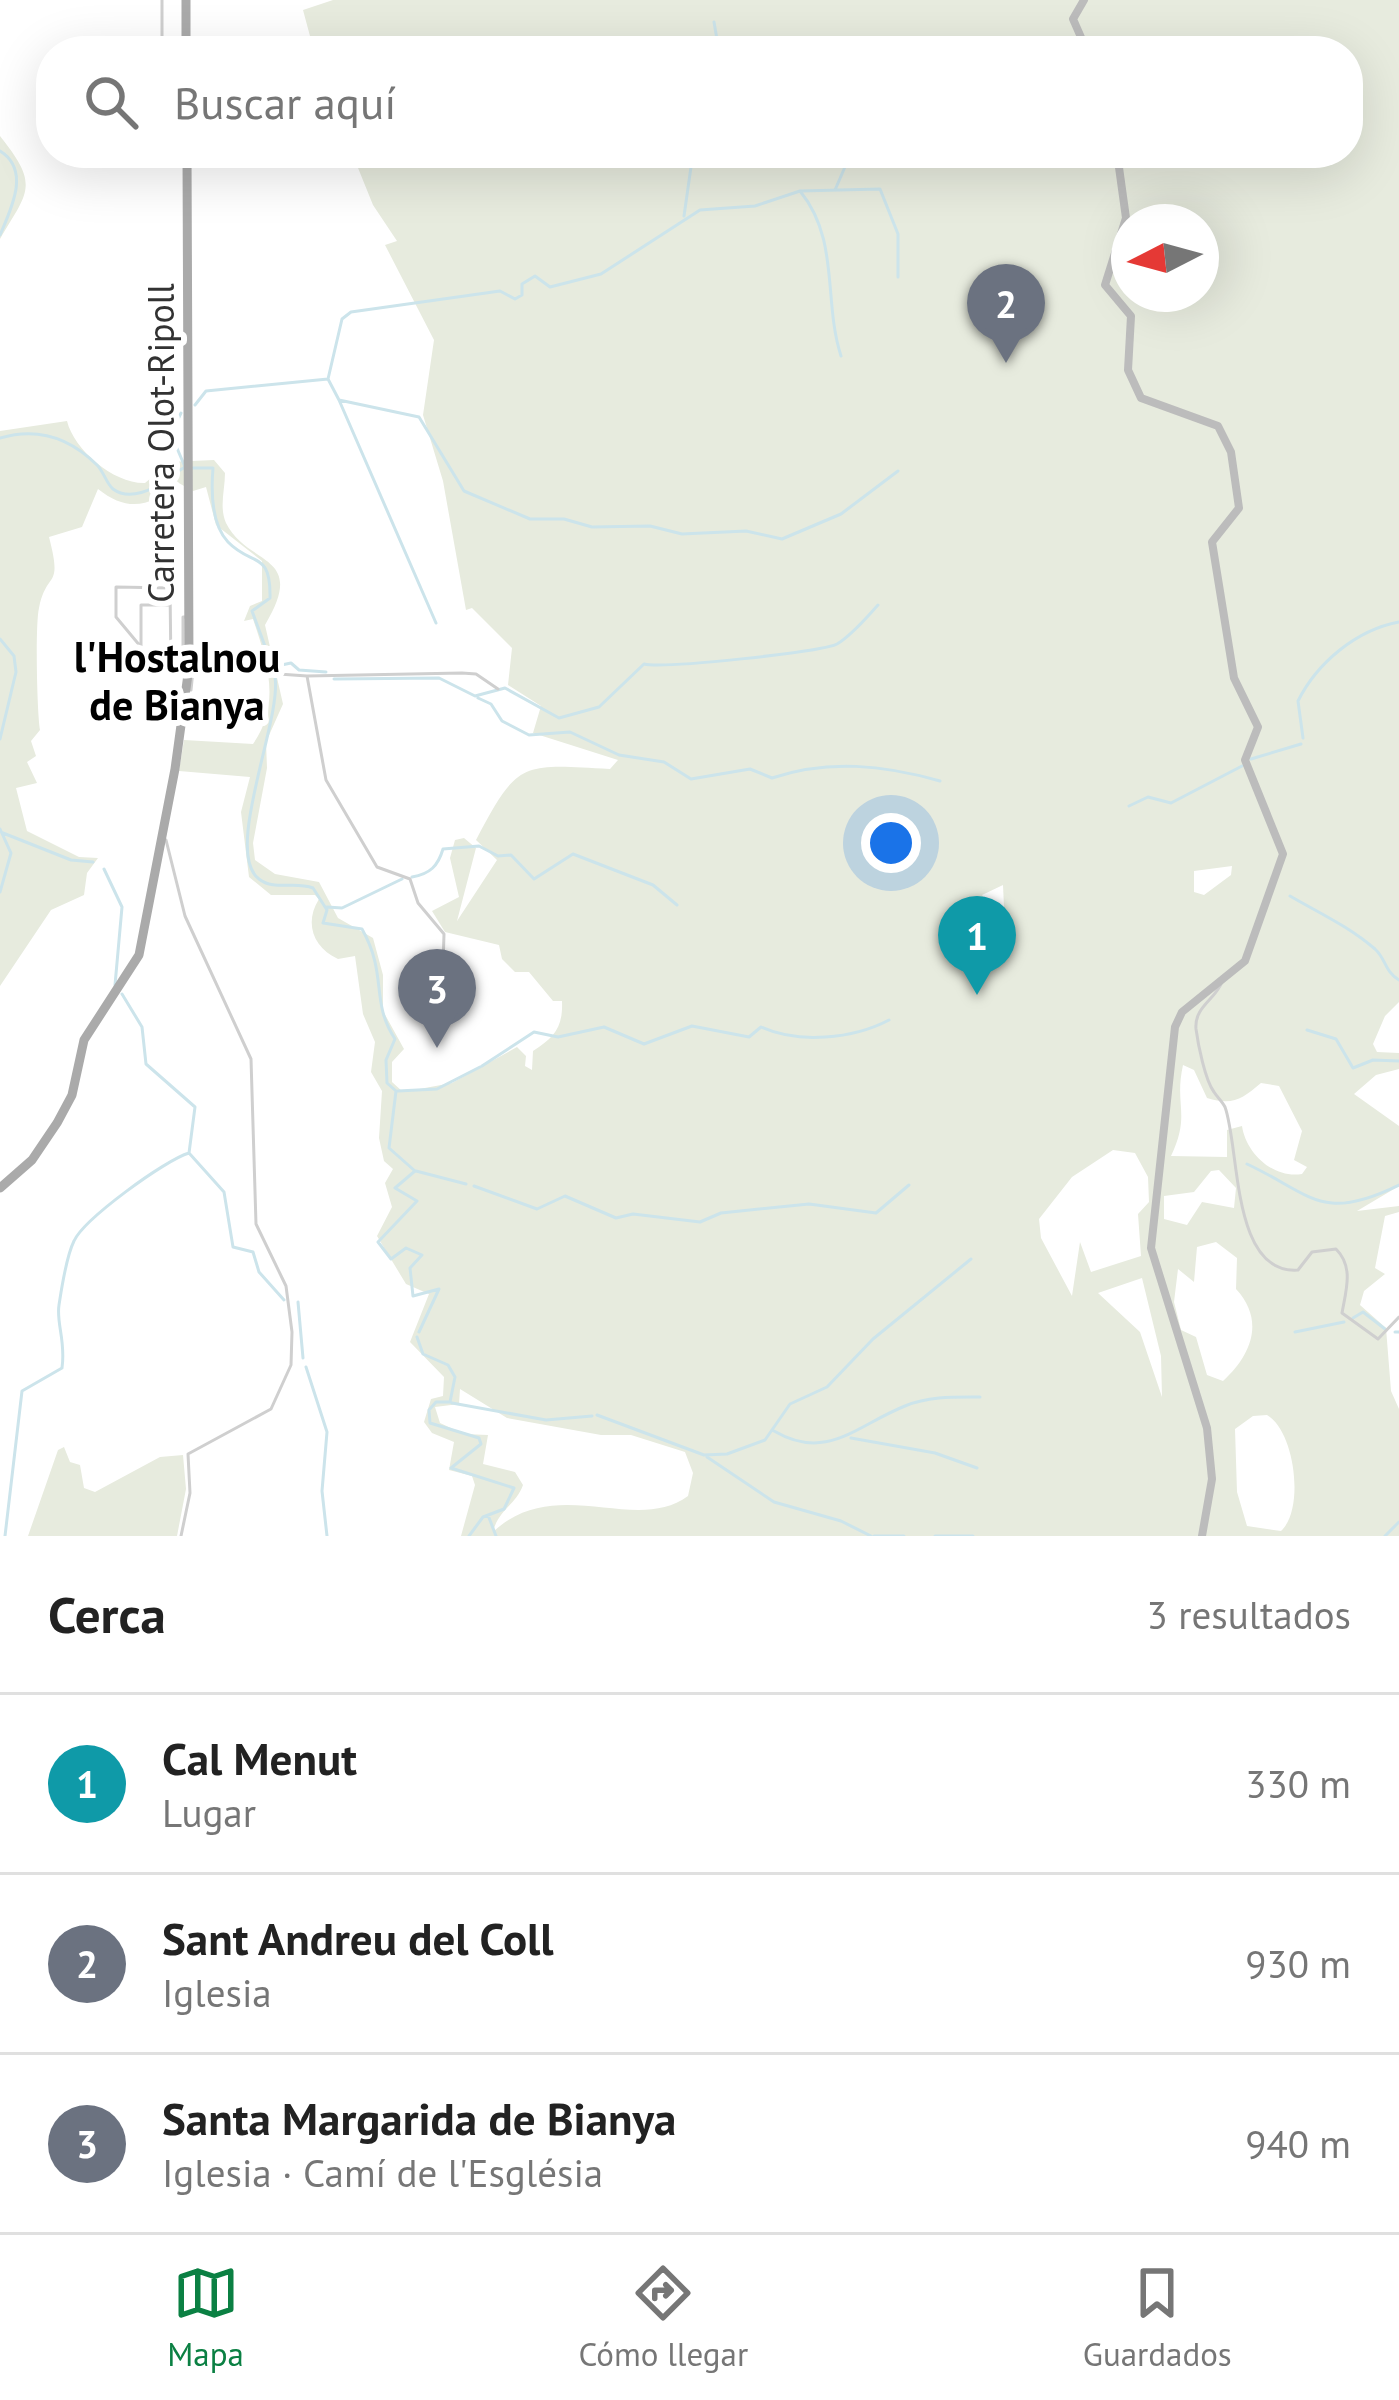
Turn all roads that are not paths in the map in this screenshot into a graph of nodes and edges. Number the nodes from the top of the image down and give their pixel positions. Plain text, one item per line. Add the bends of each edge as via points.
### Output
1 (162, 0) edge
2 (186, 0) edge
3 (1084, 0) edge
4 (162, 36) edge
5 (186, 36) edge
6 (1080, 36) edge
7 (187, 168) edge
8 (1119, 168) edge
9 (170, 605) junction
10 (141, 647) junction
11 (184, 668) junction
12 (307, 676) junction
13 (498, 689) dead end
14 (163, 838) junction
15 (1223, 980) junction
16 (441, 1033) dead end
17 (0, 1188) edge
18 (1399, 1317) edge
19 (182, 1536) edge
20 (1202, 1536) edge

1 - 4 street
2 - 5 main road
3 - 6 main road via 1073,19
7 - 11 main road, Carretera Olot-Ripoll
8 - 15 main road via 1126,218 1105,285 1131,316 1130,377 1150,405 1218,426 1231,452 1238,508 1212,542 1233,669 1258,727 1245,760 1283,860 1249,956
9 - 10 street via 141,605
9 - 10 street via 170,588 116,587 116,617
9 - 11 street
10 - 11 street via 141,675
11 - 12 street
11 - 14 main road, Carretera Olot-Ripoll via 187,693
12 - 13 street via 476,674
12 - 16 street via 326,780 377,867 410,879 444,934
14 - 17 main road, Carretera Olot-Ripoll via 136,962 84,1040 57,1123
14 - 19 street via 185,916 251,1062 256,1224 286,1286 293,1351 271,1409 188,1454
15 - 18 street via 1196,1027 1225,1108 1252,1235 1284,1271 1298,1270 1312,1252 1336,1249 1346,1258 1342,1313 1367,1334 1378,1339
15 - 20 main road via 1176,1022 1151,1248 1207,1428 1212,1479

